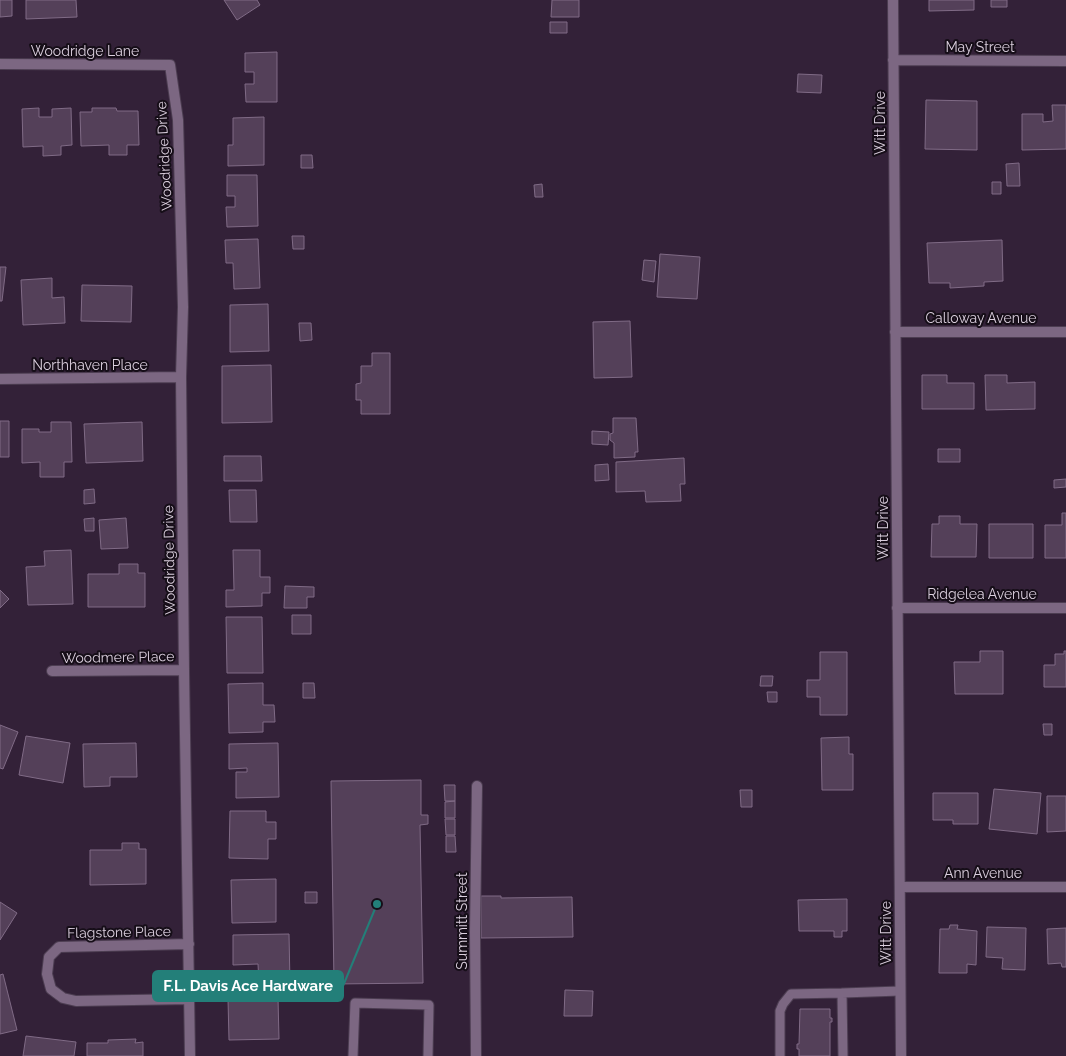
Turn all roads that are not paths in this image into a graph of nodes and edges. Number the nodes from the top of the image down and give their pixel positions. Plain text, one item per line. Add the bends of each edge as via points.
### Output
1 (893, 0) edge
2 (893, 60) junction
3 (1066, 61) edge
4 (0, 64) edge
5 (170, 65) joint
6 (896, 332) junction
7 (1066, 332) edge
8 (181, 377) junction
9 (0, 379) edge
10 (898, 608) junction
11 (1066, 608) edge
12 (184, 670) junction
13 (52, 671) dead end
14 (477, 786) dead end
15 (900, 887) junction
16 (1066, 887) edge
17 (189, 944) junction
18 (900, 991) junction
19 (842, 993) junction
20 (190, 999) junction
21 (190, 1056) edge
22 (353, 1056) edge
23 (428, 1056) edge
24 (476, 1056) edge
25 (780, 1056) edge
26 (842, 1056) edge
27 (901, 1056) edge

1 - 2 street, Witt Drive
2 - 3 street, May Street
2 - 6 street, Witt Drive
4 - 5 street, Woodridge Lane
5 - 8 street, Woodridge Drive via 178,120 183,306
6 - 7 street, Calloway Avenue
6 - 10 street, Witt Drive
8 - 9 street, Northhaven Place
8 - 12 street, Woodridge Drive
10 - 11 street, Ridgelea Avenue
10 - 15 street, Witt Drive
12 - 13 street, Woodmere Place
12 - 17 street, Woodridge Drive
14 - 24 street, Summitt Street
15 - 16 street, Ann Avenue
15 - 18 street, Witt Drive
17 - 20 street, Woodridge Drive
17 - 20 street, Flagstone Place via 59,946 49,957 47,974 51,989 63,998 76,1001
18 - 19 lane
18 - 27 street, Witt Drive
19 - 25 lane via 790,994 780,1011
19 - 26 lane
20 - 21 street, Woodridge Drive
22 - 23 lane via 355,1003 429,1005

